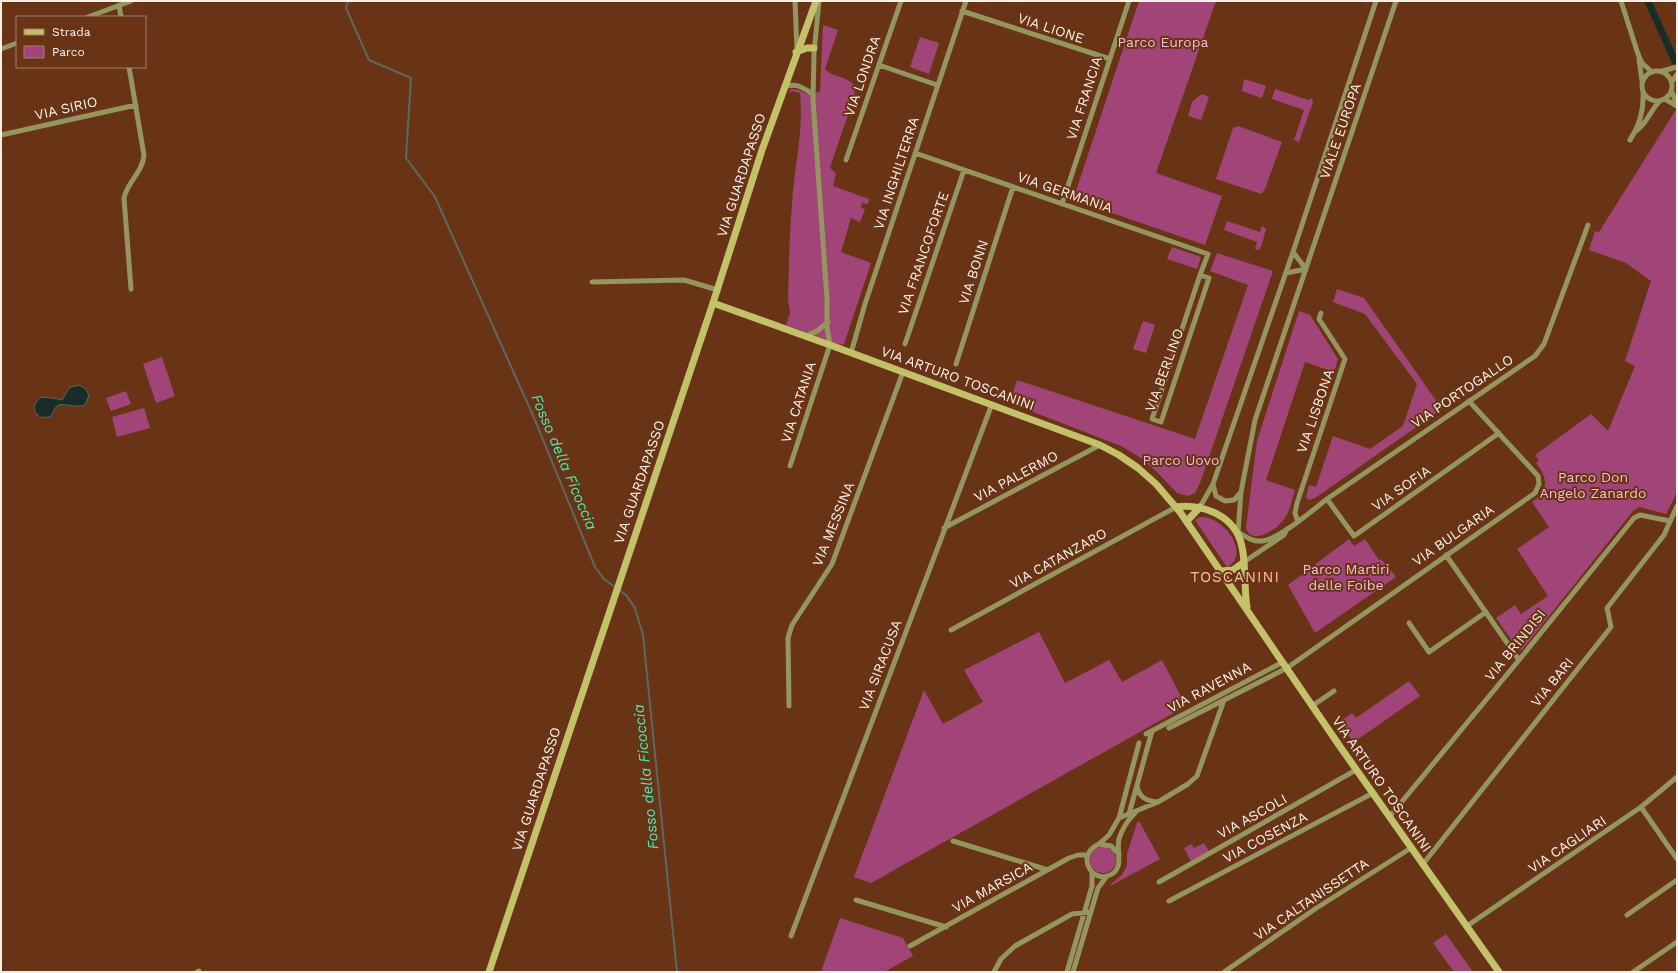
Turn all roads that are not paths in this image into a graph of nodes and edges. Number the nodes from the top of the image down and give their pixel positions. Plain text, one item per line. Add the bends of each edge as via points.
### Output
1 (131, 1) edge
2 (794, 1) edge
3 (816, 1) edge
4 (819, 1) edge
5 (901, 1) edge
6 (966, 1) edge
7 (1129, 1) edge
8 (1376, 1) edge
9 (1396, 1) edge
10 (1621, 1) edge
11 (119, 5) junction
12 (962, 11) junction
13 (91, 16) edge
14 (121, 16) edge
15 (16, 43) edge
16 (814, 48) junction
17 (1, 49) edge
18 (796, 51) junction
19 (1638, 54) junction
20 (1110, 59) junction
21 (879, 65) junction
22 (1677, 67) edge
23 (129, 68) edge
24 (1662, 71) junction
25 (1652, 72) junction
26 (1677, 74) edge
27 (1642, 82) junction
28 (1672, 82) junction
29 (937, 85) junction
30 (784, 87) junction
31 (1643, 92) junction
32 (1672, 92) junction
33 (813, 94) junction
34 (1663, 100) junction
35 (136, 105) junction
36 (1677, 106) edge
37 (1636, 131) junction
38 (1, 135) edge
39 (1630, 140) dead end
40 (915, 153) junction
41 (846, 160) dead end
42 (964, 170) junction
43 (1013, 187) junction
44 (1062, 204) junction
45 (1588, 225) dead end
46 (1293, 252) junction
47 (1208, 254) joint
48 (1306, 269) junction
49 (1286, 272) junction
50 (1200, 275) junction
51 (592, 282) dead end
52 (131, 289) dead end
53 (718, 290) junction
54 (713, 304) junction
55 (1321, 313) dead end
56 (828, 322) junction
57 (806, 336) junction
58 (905, 344) dead end
59 (830, 345) junction
60 (851, 352) junction
61 (956, 364) dead end
62 (903, 372) junction
63 (1469, 401) junction
64 (992, 404) junction
65 (1499, 433) junction
66 (1100, 445) junction
67 (790, 466) dead end
68 (1213, 484) junction
69 (1241, 492) junction
70 (1327, 499) junction
71 (1677, 506) edge
72 (1176, 507) junction
73 (1200, 507) junction
74 (1187, 521) junction
75 (1670, 521) junction
76 (1298, 522) junction
77 (944, 528) junction
78 (1287, 528) junction
79 (1238, 532) junction
80 (1446, 555) junction
81 (1244, 562) junction
82 (1221, 571) junction
83 (1247, 609) junction
84 (1486, 612) junction
85 (1409, 624) dead end
86 (951, 630) dead end
87 (1519, 660) junction
88 (1285, 665) junction
89 (1334, 691) dead end
90 (1224, 700) junction
91 (789, 706) dead end
92 (1312, 706) junction
93 (1169, 728) dead end
94 (1152, 730) junction
95 (1146, 734) dead end
96 (1139, 743) dead end
97 (1135, 757) junction
98 (1144, 760) junction
99 (1356, 770) junction
100 (1677, 777) edge
101 (1137, 785) junction
102 (1373, 793) junction
103 (1158, 802) junction
104 (1642, 808) junction
105 (1136, 812) junction
106 (1129, 814) junction
107 (1390, 816) junction
108 (1119, 818) junction
109 (953, 841) dead end
110 (1099, 844) junction
111 (1411, 848) junction
112 (1118, 854) junction
113 (1087, 855) junction
114 (1677, 859) edge
115 (1423, 864) junction
116 (1048, 870) junction
117 (1092, 872) junction
118 (1107, 876) junction
119 (1677, 880) edge
120 (1159, 882) dead end
121 (856, 900) dead end
122 (1169, 901) dead end
123 (1085, 912) junction
124 (1091, 912) junction
125 (1627, 915) dead end
126 (1467, 926) junction
127 (946, 927) junction
128 (791, 936) dead end
129 (1677, 942) edge
130 (910, 946) dead end
131 (489, 972) edge
132 (994, 972) edge
133 (1067, 972) edge
134 (1073, 972) edge
135 (1224, 972) edge
136 (1499, 972) edge
137 (1633, 972) edge

1 - 11 street
2 - 18 street
3 - 18 street, VIA GUARDAPASSO
4 - 16 street
5 - 21 street, VIA LONDRA
6 - 12 street, VIA INGHILTERRA
7 - 20 street, VIA FRANCIA
8 - 46 street, VIALE EUROPA
9 - 48 street, VIALE EUROPA
10 - 19 street
11 - 13 street
11 - 14 street
12 - 20 street, VIA LIONE
12 - 29 street, VIA INGHILTERRA
15 - 17 street
16 - 18 street
16 - 33 street
18 - 30 street, VIA GUARDAPASSO
19 - 25 street via 1642,63
19 - 27 street
20 - 44 street, VIA FRANCIA
21 - 29 street
21 - 41 street, VIA LONDRA
22 - 24 street
23 - 35 street
24 - 25 street
24 - 28 street
25 - 27 street
26 - 28 street
27 - 31 street
28 - 32 street
29 - 40 street, VIA INGHILTERRA
30 - 33 street via 789,84 797,85
30 - 53 street, VIA GUARDAPASSO via 747,194
31 - 34 street via 1650,100
31 - 37 street via 1644,105
32 - 34 street
32 - 36 street
33 - 56 street
34 - 36 street
34 - 37 street via 1653,108 1643,127
35 - 38 street, VIA SIRIO
35 - 52 street via 144,157 126,189 124,198
37 - 39 street
40 - 42 street, VIA GERMANIA
40 - 60 street, VIA INGHILTERRA
42 - 43 street, VIA GERMANIA
42 - 58 street, VIA FRANCOFORTE
43 - 44 street, VIA GERMANIA
43 - 61 street, VIA BONN
44 - 47 street, VIA GERMANIA
45 - 63 street, VIA PORTOGALLO via 1541,350
46 - 48 street
46 - 49 street, VIALE EUROPA
47 - 50 street, VIA BERLINO
48 - 49 street
48 - 69 street, VIALE EUROPA via 1255,420
49 - 68 street, VIALE EUROPA
50 - 50 street, VIA BERLINO via 1152,419 1161,422 1209,278
51 - 53 street via 684,280
53 - 54 street, VIA GUARDAPASSO
54 - 57 street, VIA ARTURO TOSCANINI
54 - 131 street, VIA GUARDAPASSO
55 - 76 street, VIA LISBONA via 1320,319 1345,359 1297,503 1295,513
56 - 57 street
56 - 59 street
57 - 59 street, VIA ARTURO TOSCANINI
59 - 60 street, VIA ARTURO TOSCANINI
59 - 67 street, VIA CATANIA
60 - 62 street, VIA ARTURO TOSCANINI
62 - 64 street, VIA ARTURO TOSCANINI
62 - 91 street, VIA MESSINA via 832,564 792,625 788,638
63 - 65 street, VIA BULGARIA
63 - 70 street, VIA PORTOGALLO
64 - 66 street, VIA ARTURO TOSCANINI
64 - 77 street, VIA SIRACUSA
65 - 70 street, VIA SOFIA via 1354,536
65 - 80 street, VIA BULGARIA via 1538,476 1538,489
66 - 72 street, VIA ARTURO TOSCANINI via 1138,468
66 - 77 street, VIA PALERMO
68 - 69 street via 1216,496 1224,501 1234,500
68 - 73 street, VIALE EUROPA
69 - 79 street, VIALE EUROPA
70 - 76 street, VIA PORTOGALLO
71 - 75 street, VIA BARI
72 - 73 street
72 - 74 street, VIA ARTURO TOSCANINI
72 - 86 street, VIA CATANZARO
73 - 74 street
73 - 79 street via 1222,517
74 - 82 street, VIA ARTURO TOSCANINI
75 - 87 street, VIA BRINDISI via 1640,515 1634,518
75 - 115 street, VIA BARI via 1664,535 1607,608 1611,627
76 - 78 street, VIA PORTOGALLO
77 - 128 street, VIA SIRACUSA
78 - 79 street, VIA PORTOGALLO via 1260,542
78 - 81 street, VIA PORTOGALLO via 1284,535
79 - 81 street
80 - 84 street
80 - 88 street, VIA BULGARIA
81 - 82 street via 1233,570
81 - 83 street
82 - 83 street, VIA ARTURO TOSCANINI
83 - 88 street, VIA ARTURO TOSCANINI
84 - 85 street via 1429,652
84 - 87 street
87 - 107 street, VIA BRINDISI
88 - 90 street
88 - 92 street, VIA ARTURO TOSCANINI
88 - 94 street, VIA RAVENNA
89 - 92 street
90 - 93 street
90 - 103 street via 1197,776
92 - 99 street, VIA ARTURO TOSCANINI
94 - 95 street, VIA RAVENNA
94 - 98 street
96 - 97 street
97 - 98 street
97 - 108 street
98 - 101 street
99 - 102 street, VIA ARTURO TOSCANINI
99 - 120 street, VIA ASCOLI
100 - 104 street, VIA CAGLIARI
101 - 103 street via 1141,796
101 - 106 street
102 - 107 street, VIA ARTURO TOSCANINI
102 - 122 street, VIA COSENZA
103 - 105 street
104 - 114 street
104 - 126 street, VIA CAGLIARI
105 - 106 street
105 - 112 street via 1124,827 1119,839
106 - 108 street
107 - 111 street, VIA ARTURO TOSCANINI
108 - 110 street via 1109,835
109 - 116 street
110 - 112 street via 1111,846
110 - 113 street
111 - 115 street, VIA ARTURO TOSCANINI
111 - 135 street, VIA CALTANISSETTA via 1315,909
112 - 118 street via 1119,865
113 - 116 street, VIA MARSICA via 1072,857
113 - 117 street via 1087,864
115 - 126 street, VIA ARTURO TOSCANINI
116 - 127 street, VIA MARSICA
117 - 118 street
117 - 123 street via 1093,883
118 - 124 street via 1098,888
119 - 125 street
121 - 127 street
123 - 124 street
123 - 132 street via 1072,914 1015,946 1000,959
123 - 133 street
124 - 134 street
126 - 136 street, VIA ARTURO TOSCANINI
127 - 130 street, VIA MARSICA
129 - 137 street

